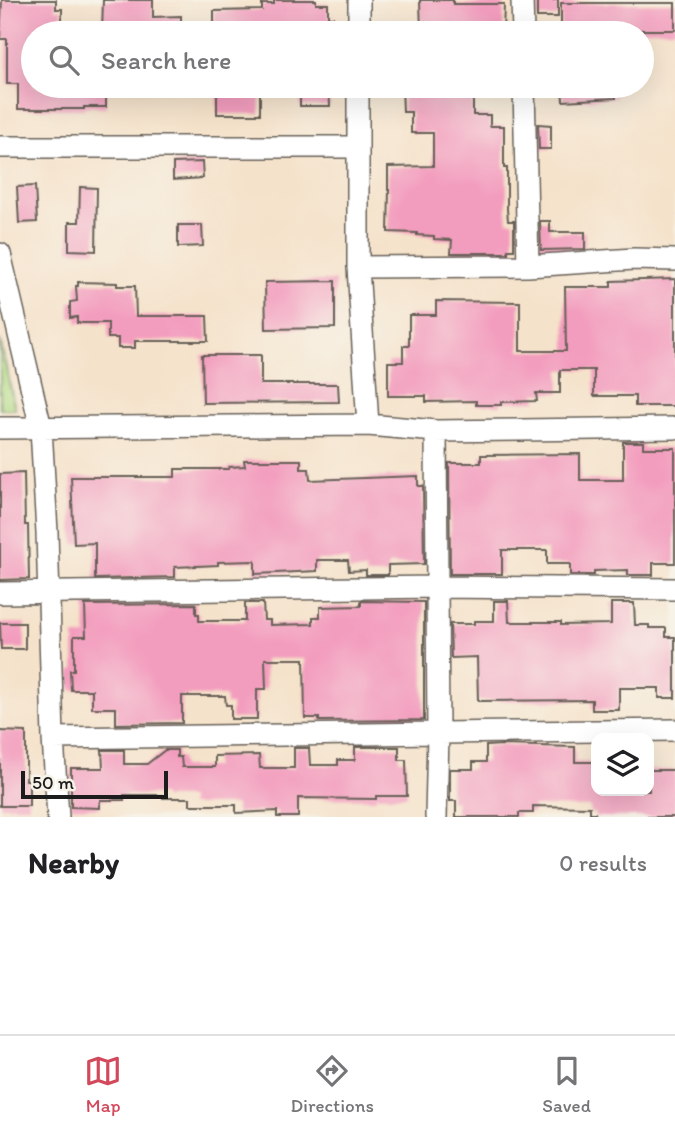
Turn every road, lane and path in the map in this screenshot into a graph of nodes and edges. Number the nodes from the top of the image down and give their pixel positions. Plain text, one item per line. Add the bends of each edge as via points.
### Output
1 (359, 0) edge
2 (522, 0) edge
3 (359, 21) edge
4 (523, 21) edge
5 (358, 98) edge
6 (524, 98) edge
7 (0, 147) edge
8 (358, 147) junction
9 (0, 254) edge
10 (675, 260) edge
11 (528, 266) junction
12 (358, 267) junction
13 (368, 425) junction
14 (0, 428) edge
15 (41, 428) junction
16 (675, 428) edge
17 (436, 431) junction
18 (438, 587) junction
19 (675, 589) edge
20 (48, 592) junction
21 (0, 593) edge
22 (675, 730) edge
23 (438, 734) junction
24 (53, 738) junction
25 (58, 817) edge
26 (436, 817) edge

1 - 3 street
2 - 4 street
5 - 8 street
6 - 11 street
7 - 8 street
8 - 12 street
9 - 15 street
10 - 11 street
11 - 12 street
12 - 13 street
13 - 15 street
13 - 17 street
14 - 15 street
15 - 20 street
16 - 17 street
17 - 18 street
18 - 19 street
18 - 20 street
18 - 23 street
20 - 21 street
20 - 24 street
22 - 23 street
23 - 24 street
23 - 26 street
24 - 25 street

